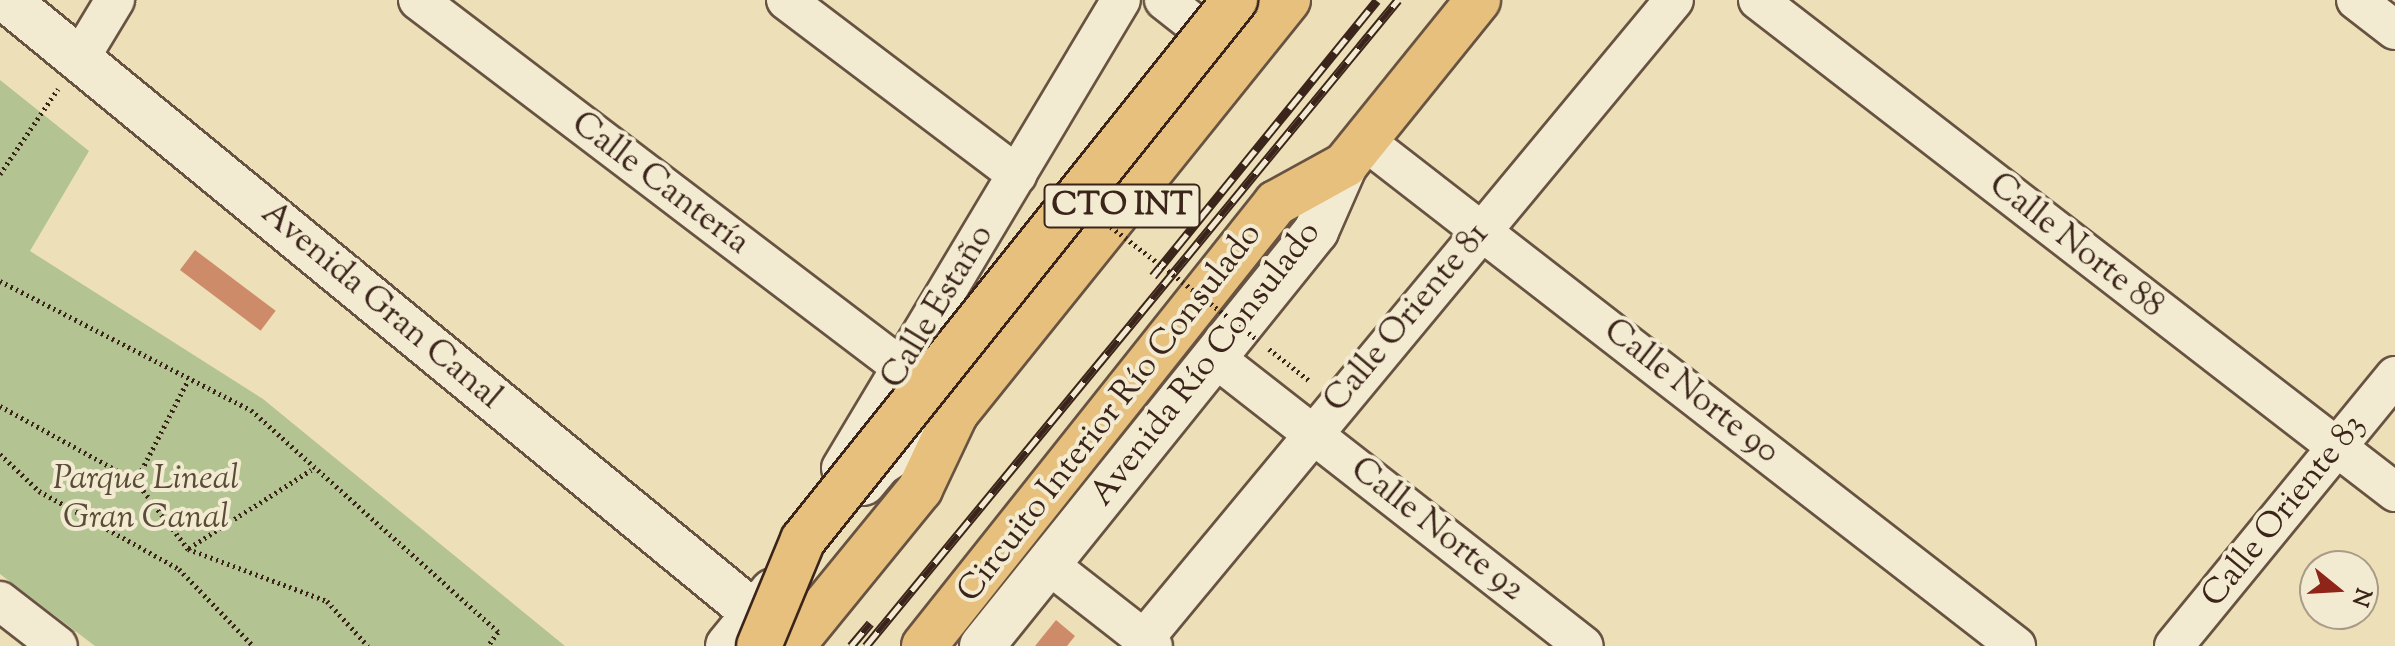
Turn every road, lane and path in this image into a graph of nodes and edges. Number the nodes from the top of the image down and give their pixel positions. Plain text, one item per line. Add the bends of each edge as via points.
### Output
1 (7, 0) edge
2 (115, 0) edge
3 (418, 0) edge
4 (786, 0) edge
5 (1121, 0) edge
6 (1164, 0) edge
7 (1235, 0) edge
8 (1288, 0) edge
9 (1478, 0) edge
10 (1674, 0) edge
11 (1758, 0) edge
12 (2356, 0) edge
13 (1197, 26) dead end
14 (2395, 30) edge
15 (80, 58) junction
16 (1355, 153) junction
17 (0, 174) edge
18 (1017, 175) junction
19 (1098, 216) dead end
20 (1481, 228) junction
21 (0, 281) edge
22 (1258, 340) dead end
23 (1272, 351) dead end
24 (1214, 357) junction
25 (901, 367) junction
26 (2395, 376) edge
27 (187, 382) junction
28 (1337, 403) junction
29 (0, 406) edge
30 (956, 413) junction
31 (1312, 431) junction
32 (2336, 446) junction
33 (0, 454) edge
34 (311, 470) junction
35 (136, 481) junction
36 (2395, 492) edge
37 (188, 549) junction
38 (1048, 564) junction
39 (0, 601) edge
40 (747, 635) edge
41 (1148, 643) edge
42 (58, 646) edge
43 (253, 646) edge
44 (368, 646) edge
45 (488, 646) edge
46 (792, 646) edge
47 (924, 646) edge
48 (982, 646) edge
49 (1584, 646) edge
50 (2016, 646) edge
51 (2174, 646) edge

1 - 15 street, Avenida Gran Canal
2 - 15 street
3 - 25 street, Calle Cantería
4 - 18 street
5 - 18 street, Calle Estaño
6 - 13 street
7 - 40 highway, bridge via 803,540
8 - 30 highway, CTO INT
9 - 16 highway, Avenida Río Consulado / CTO INT
10 - 20 street, Calle Oriente 81
11 - 32 street, Calle Norte 88
12 - 14 street
15 - 17 path
15 - 40 street, Avenida Gran Canal
16 - 20 street, Calle Norte 90
16 - 24 street, Avenida Río Consulado / CTO INT via 1316,231
16 - 47 highway, Circuito Interior Río Consulado / CTO INT via 1276,203
18 - 25 street, Calle Estaño
19 - 22 path, bridge
20 - 28 street, Calle Oriente 81
20 - 50 street, Calle Norte 90
21 - 27 path
23 - 28 path
24 - 31 street, Calle Norte 92
24 - 38 street, Avenida Río Consulado / CTO INT
25 - 40 street, Calle Estaño
26 - 32 street, Calle Oriente 83
27 - 34 path via 251,410
27 - 35 path
28 - 31 street, Calle Oriente 81
29 - 35 path
30 - 40 street, CTO INT via 880,463
30 - 46 highway, CTO INT via 920,489
31 - 41 street, Calle Oriente 81
31 - 49 street, Calle Norte 92
32 - 36 street, Calle Norte 88
32 - 51 street, Calle Oriente 83
33 - 43 path via 39,491 179,569
34 - 37 path
34 - 45 path via 498,632
35 - 37 path
37 - 44 path via 327,601
38 - 41 street
38 - 48 street, Avenida Río Consulado / CTO INT
39 - 42 street

